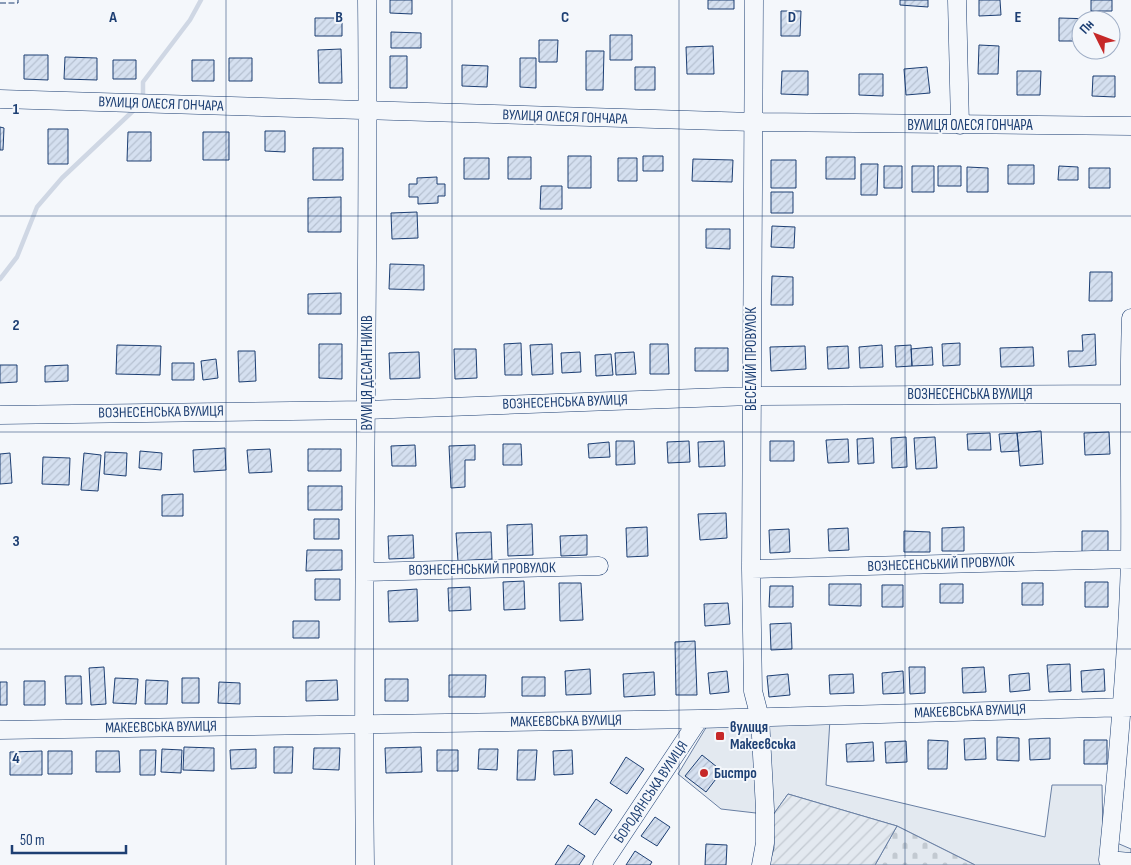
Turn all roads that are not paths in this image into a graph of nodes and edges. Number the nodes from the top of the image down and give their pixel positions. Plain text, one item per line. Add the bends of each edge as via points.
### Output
1 (367, 0) edge
2 (754, 0) edge
3 (957, 0) edge
4 (0, 99) edge
5 (368, 110) junction
6 (753, 122) junction
7 (960, 125) junction
8 (1131, 126) edge
9 (1131, 318) edge
10 (1130, 394) edge
11 (751, 396) junction
12 (366, 410) junction
13 (0, 415) edge
14 (1131, 559) edge
15 (599, 566) dead end
16 (751, 570) junction
17 (365, 572) junction
18 (1128, 707) edge
19 (760, 718) junction
20 (699, 720) junction
21 (363, 724) junction
22 (0, 730) edge
23 (1131, 862) edge
24 (365, 865) edge
25 (602, 865) edge
26 (761, 865) edge

1 - 5 street, ВУЛИЦЯ ДЕСАНТНИКІВ
2 - 6 street, ВЕСЕЛИЙ ПРОВУЛОК
3 - 7 street
4 - 5 street, ВУЛИЦЯ ОЛЕСЯ ГОНЧАРА
5 - 6 street, ВУЛИЦЯ ОЛЕСЯ ГОНЧАРА
5 - 12 street, ВУЛИЦЯ ДЕСАНТНИКІВ
6 - 7 street, ВУЛИЦЯ ОЛЕСЯ ГОНЧАРА
6 - 11 street, ВЕСЕЛИЙ ПРОВУЛОК
7 - 8 street, ВУЛИЦЯ ОЛЕСЯ ГОНЧАРА
9 - 10 street
10 - 11 street, ВОЗНЕСЕНСЬКА ВУЛИЦЯ
10 - 14 street
11 - 12 street, ВОЗНЕСЕНСЬКА ВУЛИЦЯ
11 - 16 street, ВЕСЕЛИЙ ПРОВУЛОК
12 - 13 street, ВОЗНЕСЕНСЬКА ВУЛИЦЯ
12 - 17 street, ВУЛИЦЯ ДЕСАНТНИКІВ
14 - 16 street, ВОЗНЕСЕНСЬКИЙ ПРОВУЛОК
14 - 18 street
15 - 17 street, ВОЗНЕСЕНСЬКИЙ ПРОВУЛОК
16 - 19 street, ВЕСЕЛИЙ ПРОВУЛОК via 753,691
17 - 21 street, ВУЛИЦЯ ДЕСАНТНИКІВ
18 - 19 street, МАКЕЄВСЬКА ВУЛИЦЯ
18 - 23 street via 1108,860
19 - 20 street, МАКЕЄВСЬКА ВУЛИЦЯ
19 - 26 street, ВЕСЕЛИЙ ПРОВУЛОК via 765,842
20 - 21 street, МАКЕЄВСЬКА ВУЛИЦЯ
20 - 25 street, БОРОДЯНСЬКА ВУЛИЦЯ
21 - 22 street, МАКЕЄВСЬКА ВУЛИЦЯ
21 - 24 street, ВУЛИЦЯ ДЕСАНТНИКІВ

